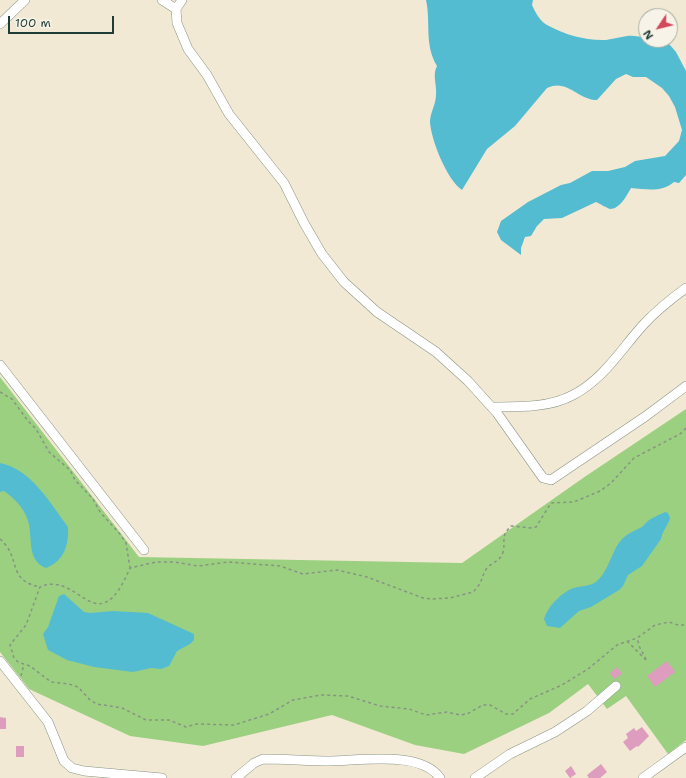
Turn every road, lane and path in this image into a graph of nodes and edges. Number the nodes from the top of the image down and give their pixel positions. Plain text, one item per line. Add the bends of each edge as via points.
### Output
1 (25, 0) edge
2 (162, 0) edge
3 (182, 0) edge
4 (176, 9) junction
5 (0, 24) edge
6 (686, 288) edge
7 (0, 365) edge
8 (686, 386) edge
9 (0, 392) edge
10 (492, 407) junction
11 (686, 428) edge
12 (0, 539) edge
13 (144, 550) dead end
14 (130, 568) junction
15 (40, 587) junction
16 (686, 625) edge
17 (637, 638) junction
18 (627, 641) junction
19 (0, 661) edge
20 (616, 686) dead end
21 (686, 747) edge
22 (162, 778) edge
23 (236, 778) edge
24 (440, 778) edge
25 (475, 778) edge
26 (643, 778) edge

1 - 5 street
2 - 4 street
3 - 4 street
4 - 10 street via 177,23 188,49 207,75 229,114 284,183 315,242 344,282 377,312 436,352 468,380
6 - 10 street via 670,299 644,324 599,377 572,396 521,407
7 - 13 street
8 - 10 street via 551,480 543,478
9 - 14 path via 12,399 36,429 49,452 70,470 100,512 120,534 126,543
11 - 14 path via 680,434 634,458 600,491 574,502 551,503 536,527 511,526 503,538 503,553 500,559 487,567 482,581 474,592 432,599 423,598 350,572 326,571 303,574 280,566 244,563 228,562 198,566 156,562
12 - 15 path via 10,550 23,581
14 - 15 path via 115,595 110,601 103,603 87,601 64,585 55,583
15 - 18 path via 26,625 10,645 14,658 51,682 78,687 97,704 122,708 146,720 170,720 186,727 197,724 234,725 270,714 293,700 321,695 348,696 380,706 409,709 426,715 448,712 467,714 483,705 490,705 506,714 513,714 530,699 550,691 588,669 617,645
16 - 17 path via 662,622
17 - 18 path
17 - 18 path via 647,661
19 - 22 street via 48,722 64,761 72,768
20 - 25 street via 555,732 510,754
21 - 26 street
23 - 24 street via 263,759 332,761 386,758 429,767

